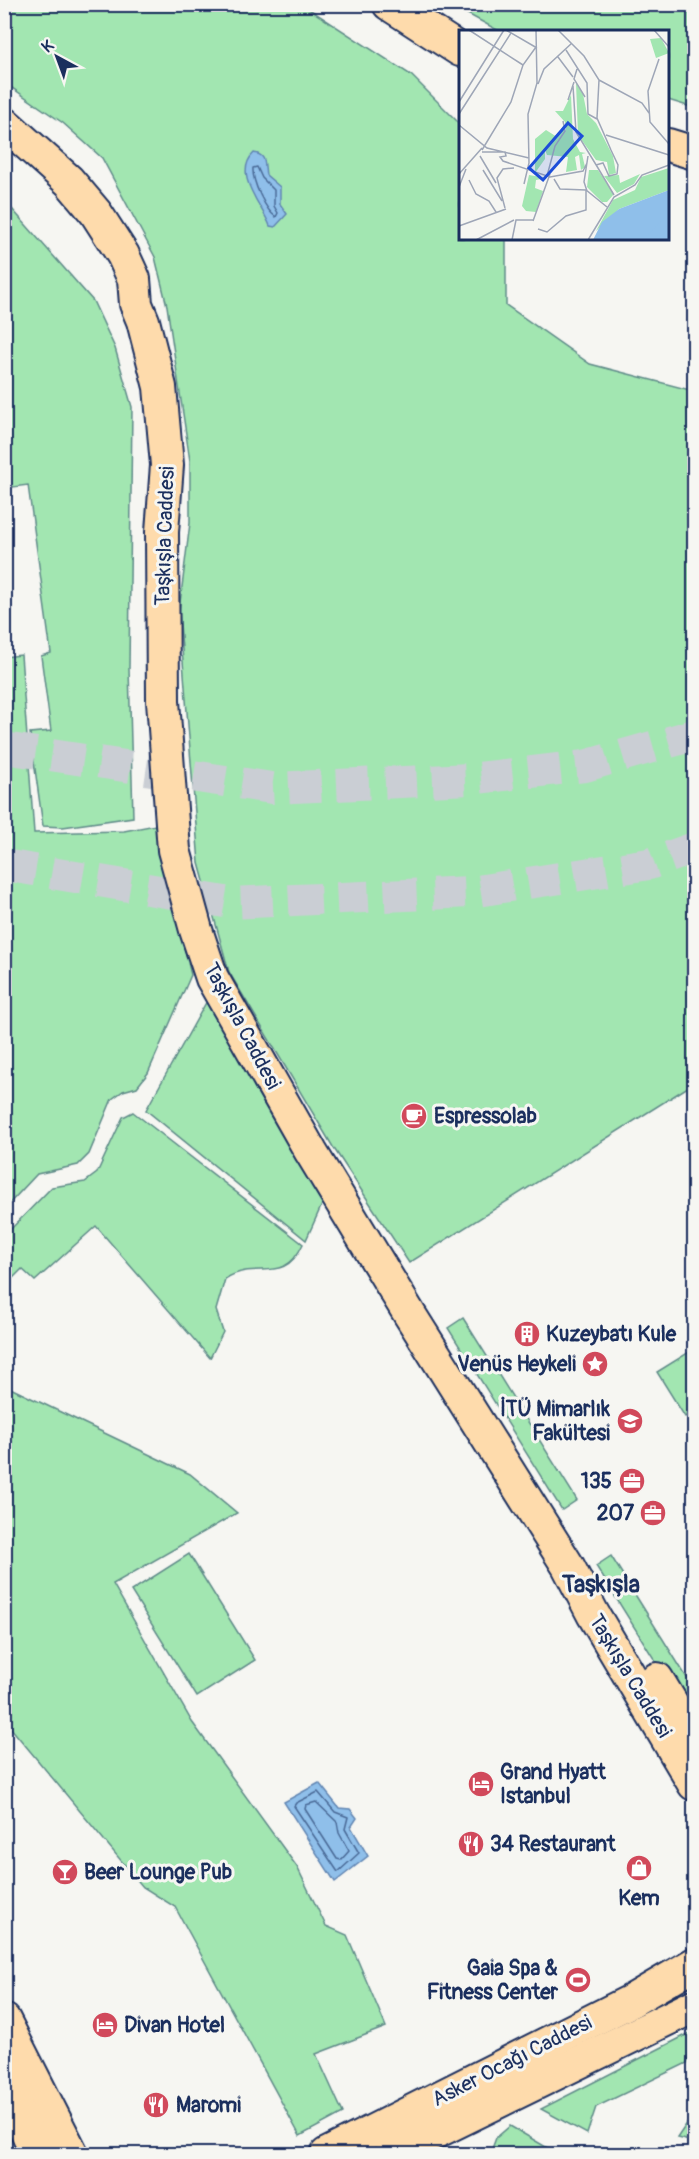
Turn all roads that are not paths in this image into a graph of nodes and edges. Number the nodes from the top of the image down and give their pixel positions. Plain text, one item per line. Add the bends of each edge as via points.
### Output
1 (389, 4) edge
2 (459, 49) edge
3 (4, 123) edge
4 (669, 145) edge
5 (4, 150) edge
6 (694, 153) edge
7 (136, 304) junction
8 (568, 1566) junction
9 (694, 1740) edge
10 (694, 1784) edge
11 (694, 1953) edge
12 (694, 1964) edge
13 (631, 2001) junction
14 (694, 2006) edge
15 (4, 2020) edge
16 (593, 2058) junction
17 (4, 2080) edge
18 (72, 2148) edge
19 (37, 2154) edge
20 (327, 2154) edge
21 (391, 2154) edge
22 (433, 2154) edge

1 - 2 main road
3 - 7 main road, Taşkışla Caddesi via 69,181 96,213 127,263 134,279
4 - 6 main road
5 - 7 main road, Taşkışla Caddesi via 65,208 113,279
7 - 8 main road, Taşkışla Caddesi via 160,387 168,465 162,532 163,701 174,850 212,978 305,1142
8 - 9 main road, Taşkışla Caddesi via 598,1594 626,1630
8 - 10 main road, Taşkışla Caddesi
11 - 13 main road
12 - 13 main road, Asker Ocağı Caddesi
13 - 20 main road, Asker Ocağı Caddesi
14 - 16 main road, Asker Ocağı Caddesi
15 - 18 main road
16 - 21 main road, Asker Ocağı Caddesi
16 - 22 main road via 506,2116
17 - 19 main road

